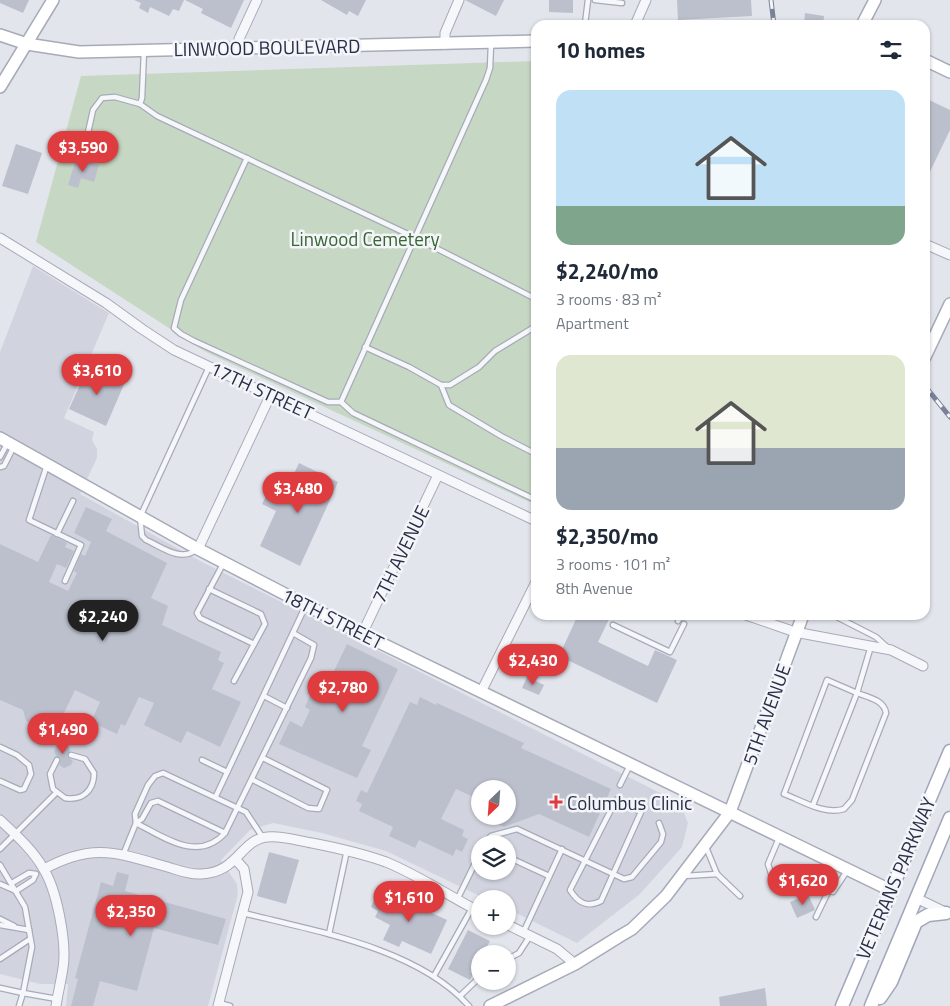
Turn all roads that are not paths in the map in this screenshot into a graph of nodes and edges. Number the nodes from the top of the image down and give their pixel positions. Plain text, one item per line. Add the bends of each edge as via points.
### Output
1 (53, 0) edge
2 (257, 0) edge
3 (459, 0) edge
4 (588, 0) edge
5 (595, 0) edge
6 (646, 0) edge
7 (875, 0) edge
8 (622, 3) dead end
9 (586, 20) edge
10 (637, 20) edge
11 (865, 20) edge
12 (0, 35) edge
13 (531, 42) edge
14 (491, 43) junction
15 (27, 44) junction
16 (445, 44) junction
17 (240, 48) junction
18 (144, 56) junction
19 (930, 62) edge
20 (950, 72) edge
21 (0, 87) edge
22 (140, 104) junction
23 (85, 146) dead end
24 (247, 158) junction
25 (414, 237) junction
26 (0, 238) edge
27 (930, 246) edge
28 (950, 255) edge
29 (531, 296) edge
30 (950, 304) edge
31 (531, 329) edge
32 (930, 346) edge
33 (365, 347) junction
34 (210, 366) junction
35 (441, 385) junction
36 (271, 394) junction
37 (341, 402) junction
38 (7, 442) edge
39 (531, 451) edge
40 (0, 457) edge
41 (47, 464) junction
42 (0, 467) edge
43 (438, 475) junction
44 (531, 498) edge
45 (73, 502) dead end
46 (140, 517) junction
47 (531, 519) edge
48 (57, 534) junction
49 (198, 549) junction
50 (224, 562) junction
51 (65, 580) dead end
52 (209, 589) junction
53 (531, 592) edge
54 (306, 605) junction
55 (760, 620) edge
56 (801, 620) edge
57 (843, 620) edge
58 (684, 624) dead end
59 (613, 625) dead end
60 (795, 632) junction
61 (293, 633) junction
62 (362, 634) junction
63 (254, 644) junction
64 (871, 646) junction
65 (891, 650) junction
66 (923, 666) dead end
67 (234, 681) dead end
68 (481, 692) junction
69 (857, 693) junction
70 (264, 696) junction
71 (287, 708) junction
72 (0, 747) edge
73 (950, 751) edge
74 (71, 755) dead end
75 (263, 758) junction
76 (57, 760) dead end
77 (202, 760) dead end
78 (630, 765) junction
79 (227, 772) junction
80 (252, 780) junction
81 (0, 781) edge
82 (620, 785) dead end
83 (56, 793) junction
84 (216, 796) junction
85 (813, 805) junction
86 (239, 807) junction
87 (730, 812) junction
88 (950, 818) edge
89 (0, 820) edge
90 (136, 823) junction
91 (660, 823) dead end
92 (225, 833) junction
93 (15, 834) junction
94 (495, 835) edge
95 (780, 836) junction
96 (263, 838) junction
97 (705, 845) junction
98 (0, 849) edge
99 (562, 849) junction
100 (347, 850) junction
101 (123, 855) junction
102 (236, 860) junction
103 (585, 860) junction
104 (516, 861) edge
105 (0, 865) edge
106 (848, 870) junction
107 (40, 871) junction
108 (471, 871) edge
109 (717, 874) junction
110 (613, 875) junction
111 (550, 876) junction
112 (682, 876) junction
113 (12, 883) junction
114 (0, 884) edge
115 (890, 890) junction
116 (16, 891) junction
117 (828, 892) junction
118 (740, 896) dead end
119 (916, 898) junction
120 (457, 900) junction
121 (471, 907) edge
122 (243, 913) junction
123 (948, 914) edge
124 (816, 917) dead end
125 (0, 918) edge
126 (471, 918) edge
127 (0, 925) edge
128 (19, 928) junction
129 (516, 929) edge
130 (29, 930) junction
131 (329, 934) junction
132 (526, 934) junction
133 (30, 939) junction
134 (516, 955) edge
135 (0, 958) edge
136 (575, 964) junction
137 (434, 976) junction
138 (471, 986) edge
139 (0, 988) edge
140 (23, 993) junction
141 (460, 996) junction
142 (57, 1003) edge
143 (218, 1004) edge
144 (19, 1006) edge
145 (230, 1006) edge
146 (469, 1006) edge
147 (490, 1006) edge
148 (842, 1006) edge
149 (872, 1006) edge

1 - 15 street
2 - 17 street via 239,39
3 - 16 street via 445,33
4 - 9 lane
5 - 8 lane
6 - 10 street
7 - 11 street
12 - 15 street, LINWOOD BOULEVARD
13 - 14 street, LINWOOD BOULEVARD
14 - 16 street, LINWOOD BOULEVARD
14 - 25 lane via 486,80
15 - 18 street, LINWOOD BOULEVARD via 79,52
15 - 21 street
16 - 17 street, LINWOOD BOULEVARD
17 - 18 street, LINWOOD BOULEVARD
18 - 22 lane
19 - 20 street
22 - 23 lane via 115,97 102,98 93,110
22 - 24 lane via 157,116
24 - 25 lane
24 - 37 lane via 181,300 174,328 194,341 328,402
25 - 29 lane
25 - 33 lane
26 - 34 street, 17TH STREET via 106,303 174,350
27 - 28 street
30 - 32 street
31 - 35 lane via 495,351 479,367 450,385
33 - 35 lane
33 - 37 lane
34 - 36 street, 17TH STREET
34 - 46 lane
35 - 39 lane via 449,405
36 - 43 street, 17TH STREET
36 - 49 street
37 - 44 lane via 353,413
38 - 40 lane
38 - 41 street, 18TH STREET
38 - 42 lane via 4,466
41 - 46 street, 18TH STREET
41 - 48 lane via 29,520
43 - 47 street, 17TH STREET
43 - 62 street, 7TH AVENUE
45 - 48 lane
46 - 49 street, 18TH STREET
46 - 49 lane via 142,536 146,540 179,555 190,555
48 - 51 lane via 81,545
49 - 50 street, 18TH STREET
50 - 52 lane
50 - 54 street, 18TH STREET
52 - 63 lane via 261,614 265,624
52 - 63 lane via 197,613 200,618
53 - 68 street
54 - 61 lane
54 - 62 street, 18TH STREET
55 - 60 street
56 - 60 street, 5TH AVENUE
57 - 65 lane via 876,637
58 - 59 lane via 670,652
60 - 64 street
60 - 87 street, 5TH AVENUE
61 - 70 lane
61 - 71 lane via 314,645
62 - 68 street, 18TH STREET
63 - 67 lane
64 - 65 street
64 - 69 lane
65 - 66 street
68 - 78 street, 18TH STREET
69 - 85 lane
69 - 85 lane via 878,701 886,713 852,800 844,809 835,812
69 - 85 lane via 826,680 784,794
70 - 71 lane
70 - 79 lane
71 - 75 lane
72 - 81 lane via 29,765 31,774 24,789 20,790
73 - 115 main road, VETERANS PARKWAY
74 - 83 lane via 80,756 89,763 94,773 93,784 86,794 76,799
75 - 80 lane
75 - 80 lane via 327,790 324,800 319,809 308,808
76 - 83 lane via 50,774
77 - 79 lane
78 - 82 lane
78 - 87 street, 18TH STREET
79 - 84 lane
80 - 86 lane
83 - 93 lane
84 - 86 lane
84 - 90 lane via 163,773 151,780 135,814
86 - 92 lane
86 - 96 lane via 252,819
87 - 95 street, 18TH STREET
87 - 97 street, 5TH AVENUE
88 - 119 main road, VETERANS PARKWAY
89 - 93 street
90 - 92 lane via 188,848 212,844
90 - 92 lane via 151,803 158,801
90 - 101 lane
91 - 110 lane via 661,842 632,877 624,879
93 - 98 lane
93 - 107 street
94 - 99 lane via 517,829
95 - 106 street, 18TH STREET
95 - 117 lane via 768,864 776,889 809,886
96 - 100 street via 268,836
96 - 102 street via 253,840
97 - 109 lane
97 - 112 street, 5TH AVENUE
99 - 103 lane
99 - 111 lane
100 - 120 street via 388,863
100 - 131 lane
101 - 102 street via 200,874 221,871
101 - 107 street via 100,851 86,853 60,860
102 - 122 street via 244,869 247,880
103 - 110 lane
103 - 110 lane via 570,890 577,901 586,904 601,901
103 - 110 lane via 616,800 641,812
104 - 111 lane
105 - 113 lane
106 - 115 street, 18TH STREET
106 - 117 lane via 833,892
107 - 113 lane via 28,873
107 - 116 lane
107 - 142 street via 55,900 63,937 63,968
108 - 120 lane
109 - 112 lane
109 - 118 lane
111 - 132 lane
112 - 136 street, 5TH AVENUE via 632,929
113 - 116 lane
114 - 116 lane
115 - 148 main road, VETERANS PARKWAY
116 - 130 lane via 25,907
117 - 124 lane
119 - 123 street
119 - 149 main road, VETERANS PARKWAY
120 - 121 street
122 - 131 lane
122 - 143 street
123 - 149 main road via 928,915 916,922 891,982
125 - 128 lane
126 - 137 lane
127 - 128 lane
128 - 130 lane
129 - 132 street
130 - 133 lane
131 - 137 lane via 369,946
132 - 134 lane
132 - 136 street via 557,949
133 - 135 lane
133 - 140 lane via 32,947
136 - 147 street, 5TH AVENUE
137 - 141 lane
138 - 141 lane
139 - 140 lane
140 - 142 lane
140 - 144 lane
141 - 146 lane
143 - 145 lane

